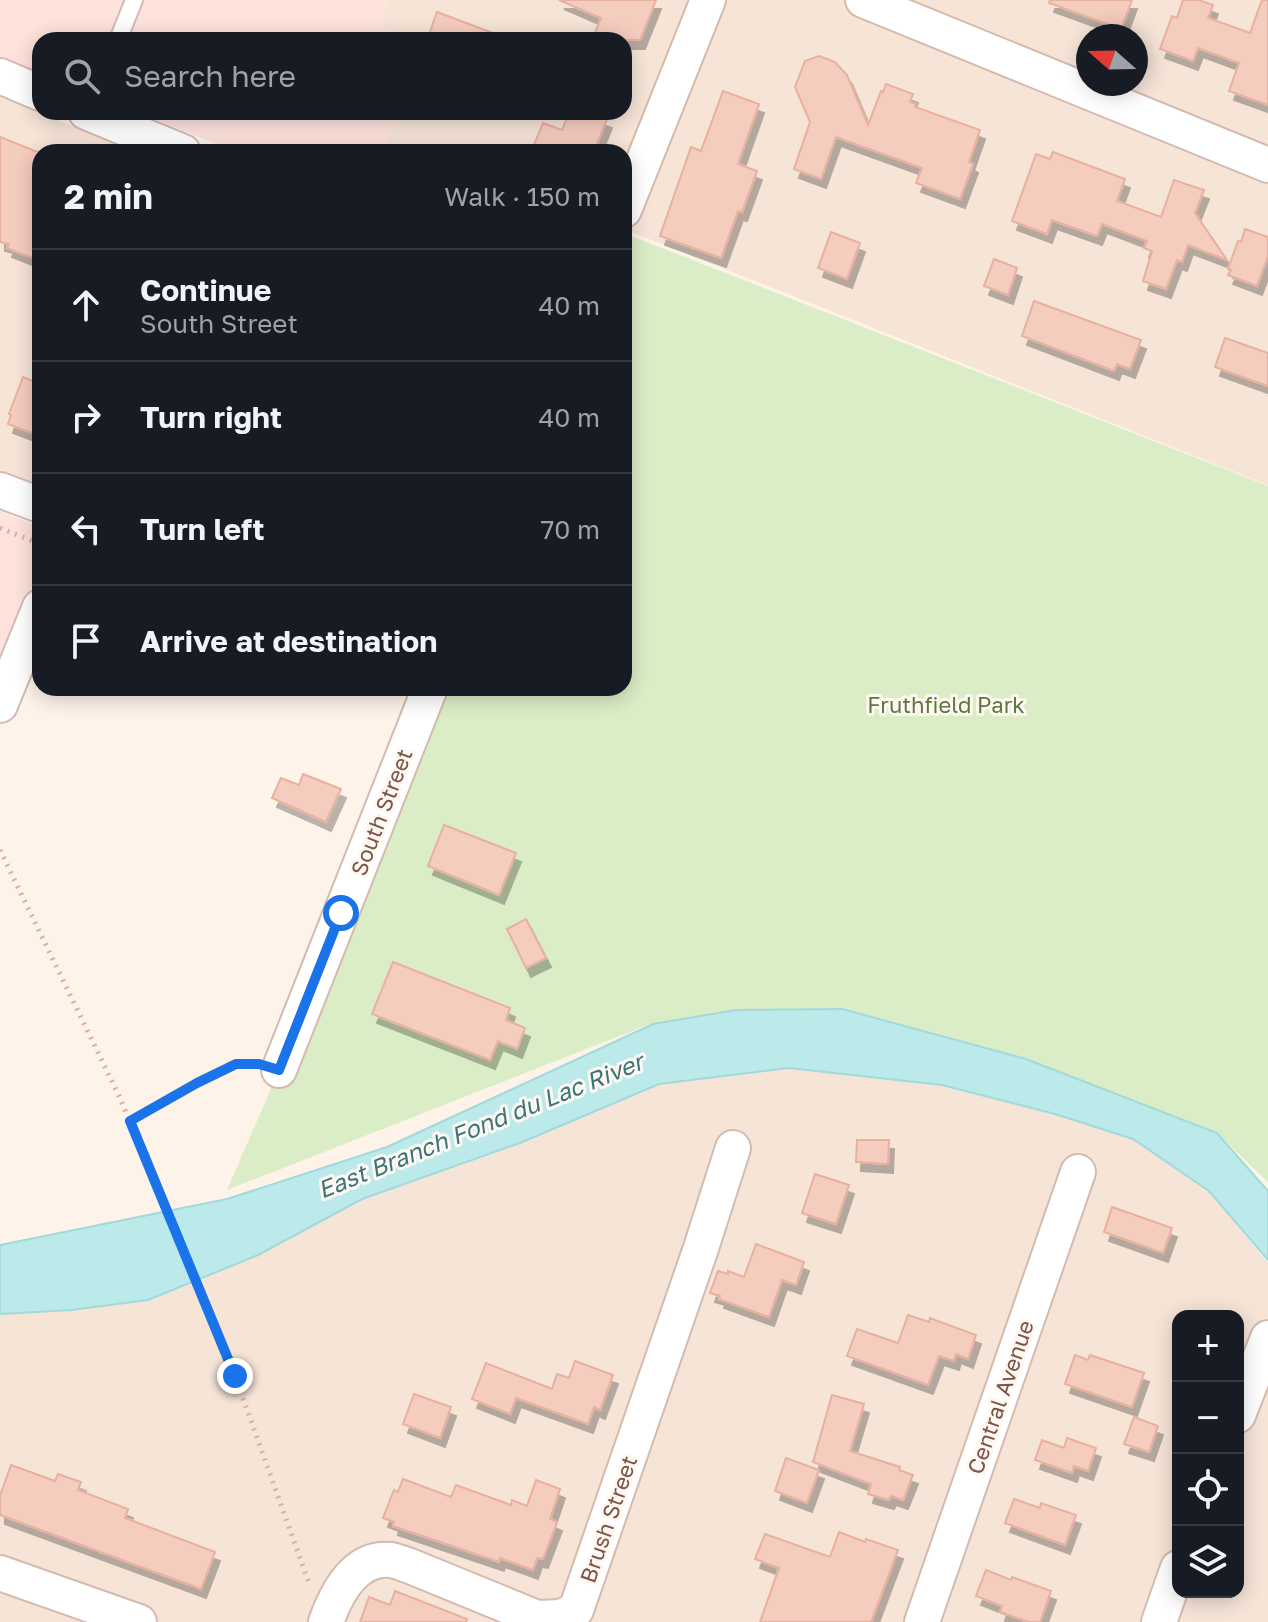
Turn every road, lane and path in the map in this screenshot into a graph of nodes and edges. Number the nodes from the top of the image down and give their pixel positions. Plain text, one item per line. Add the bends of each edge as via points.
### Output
1 (134, 0) edge
2 (708, 0) edge
3 (863, 0) edge
4 (121, 32) edge
5 (0, 76) edge
6 (32, 90) edge
7 (107, 120) edge
8 (164, 144) edge
9 (1268, 165) edge
10 (632, 190) edge
11 (0, 490) edge
12 (32, 502) edge
13 (0, 528) edge
14 (32, 541) edge
15 (32, 627) edge
16 (427, 696) edge
17 (0, 705) edge
18 (0, 850) edge
19 (279, 1070) joint
20 (130, 1121) junction
21 (733, 1148) dead end
22 (1078, 1172) dead end
23 (1268, 1338) edge
24 (1244, 1400) edge
25 (0, 1573) edge
26 (1172, 1585) edge
27 (310, 1587) dead end
28 (139, 1622) edge
29 (326, 1622) edge
30 (922, 1622) edge
31 (1159, 1622) edge

1 - 4 lane
2 - 10 street
3 - 9 street
5 - 6 street
7 - 8 street
11 - 12 street
13 - 14 path
15 - 17 street
16 - 19 street, South Street
18 - 20 path
19 - 20 path via 236,1064
20 - 27 path via 235,1376
21 - 29 street, Brush Street via 576,1610 537,1618 383,1560 365,1566 343,1584
22 - 30 street, Central Avenue
23 - 24 street
25 - 28 street
26 - 31 street

